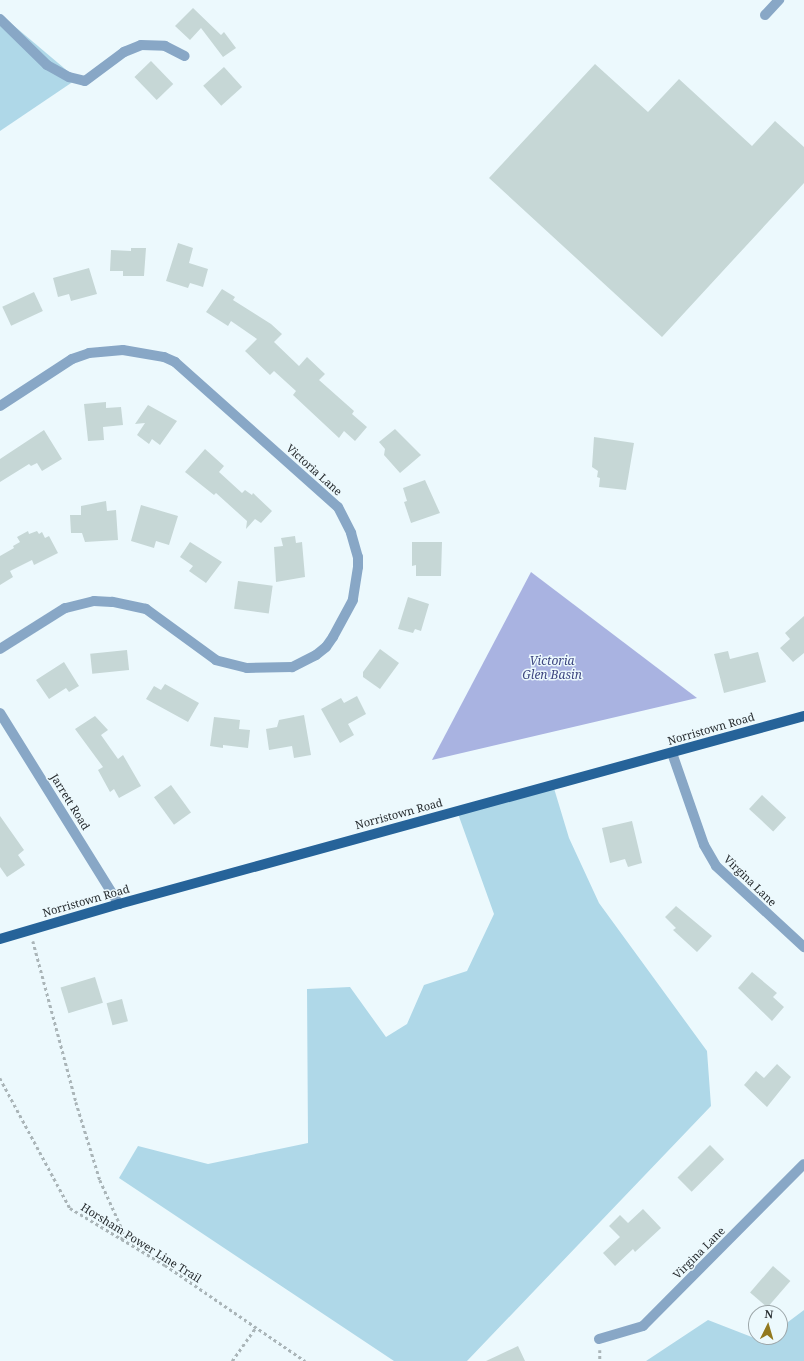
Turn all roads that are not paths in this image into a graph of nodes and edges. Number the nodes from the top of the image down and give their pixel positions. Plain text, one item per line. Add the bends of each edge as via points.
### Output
1 (779, 0) edge
2 (765, 15) dead end
3 (0, 19) edge
4 (185, 56) dead end
5 (0, 406) edge
6 (0, 649) edge
7 (0, 713) edge
8 (804, 716) edge
9 (672, 753) junction
10 (119, 904) junction
11 (0, 939) edge
12 (804, 947) edge
13 (804, 1164) edge
14 (599, 1339) dead end

1 - 2 street
3 - 4 street via 47,65 69,77 85,81 124,52 141,44 165,46
5 - 6 street, Victoria Lane via 72,359 89,353 123,350 164,357 175,362 329,499 346,520 358,557 357,583 348,612 326,647 292,667 247,668 216,660 146,609 112,602 94,601 65,608
7 - 10 street, Jarrett Road
8 - 9 main road, Norristown Road
9 - 10 main road, Norristown Road
9 - 12 street, Virgina Lane via 704,845 716,866
10 - 11 main road, Norristown Road
13 - 14 street, Virgina Lane via 643,1326

